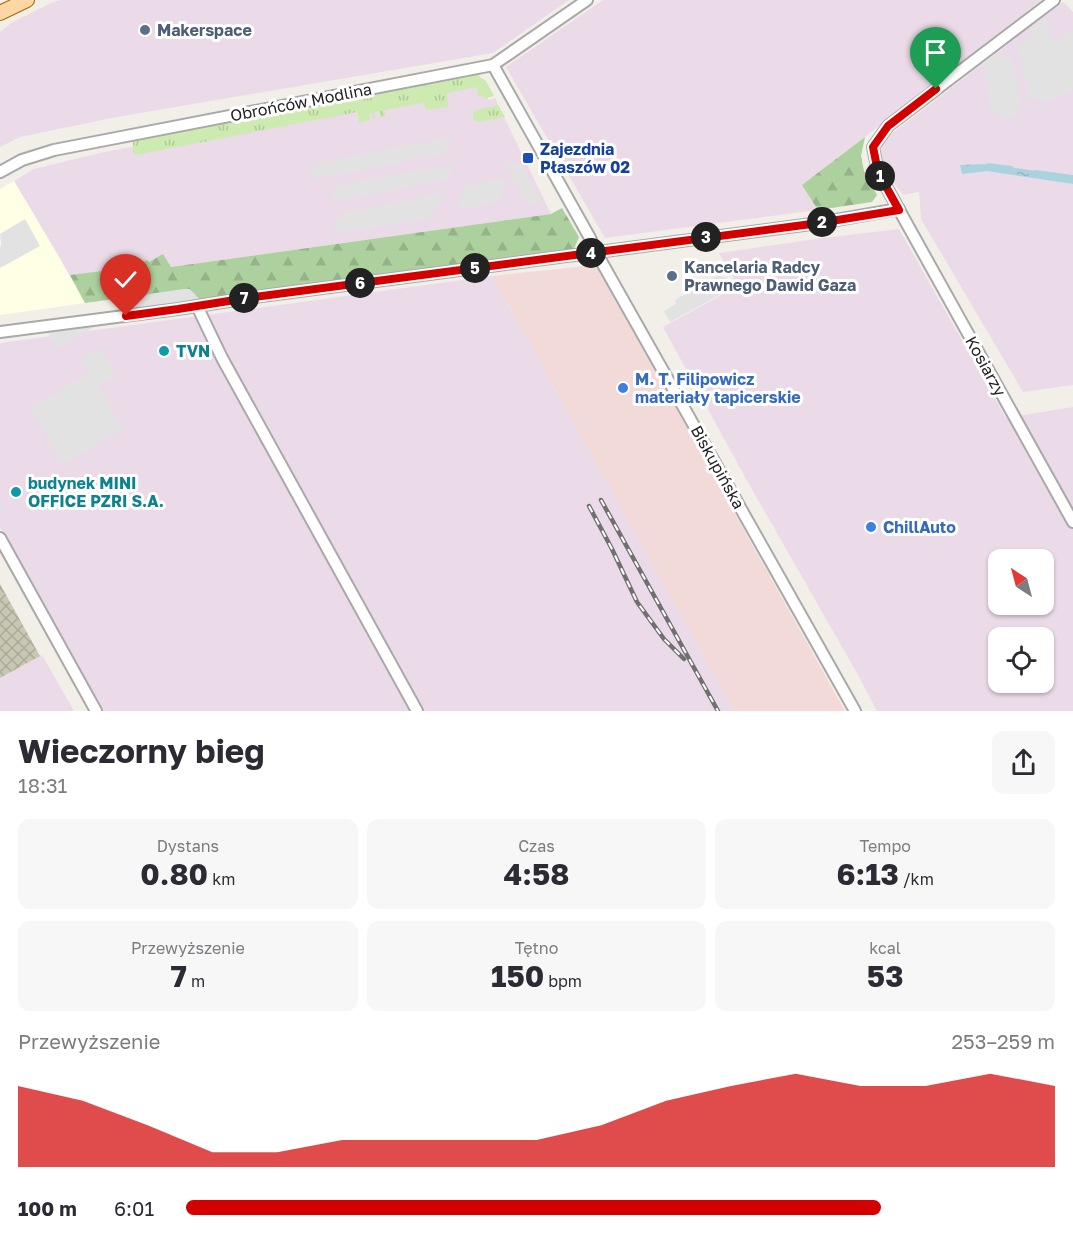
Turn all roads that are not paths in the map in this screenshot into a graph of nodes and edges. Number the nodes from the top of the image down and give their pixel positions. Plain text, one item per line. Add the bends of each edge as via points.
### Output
1 (27, 0) edge
2 (587, 0) edge
3 (1054, 0) edge
4 (0, 13) edge
5 (493, 66) junction
6 (0, 172) edge
7 (899, 210) junction
8 (596, 252) junction
9 (197, 306) junction
10 (0, 332) edge
11 (1073, 522) edge
12 (0, 538) edge
13 (96, 711) edge
14 (417, 711) edge
15 (855, 711) edge

1 - 4 main road
2 - 5 street, Obrońców Modlina
3 - 7 street, Kosiarzy via 888,126 873,147 878,172
5 - 6 street, Obrońców Modlina via 54,150
5 - 8 street, Biskupińska
7 - 8 street
7 - 11 street, Kosiarzy
8 - 9 street
8 - 15 street, Biskupińska
9 - 10 street
9 - 14 street
12 - 13 street

